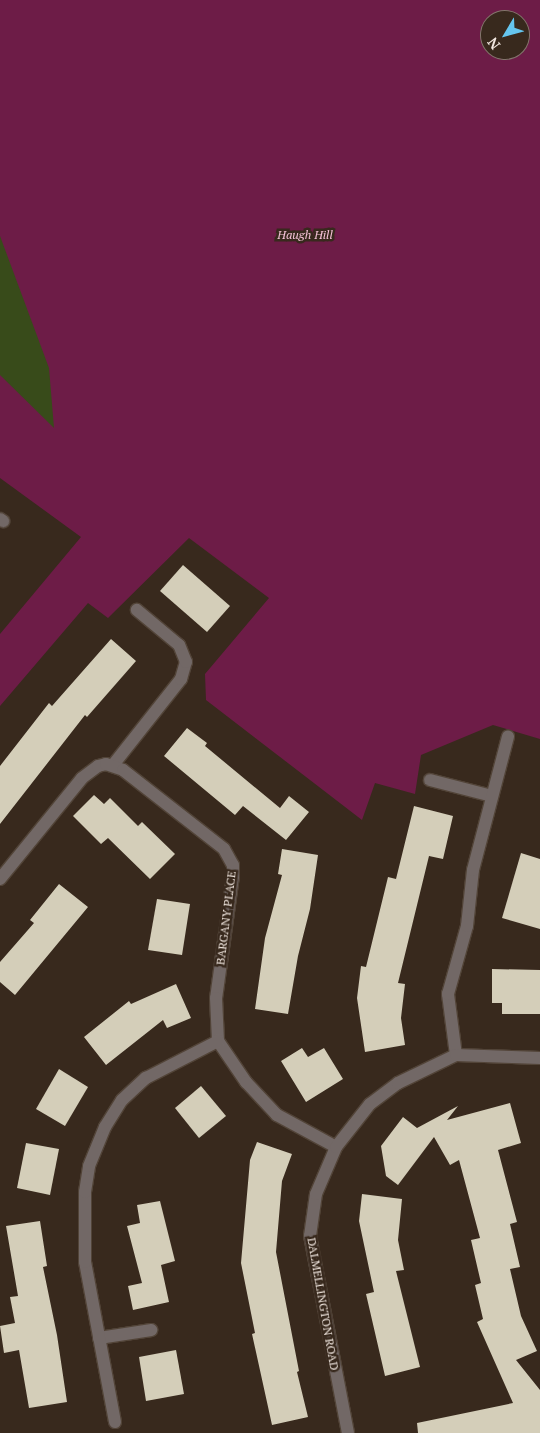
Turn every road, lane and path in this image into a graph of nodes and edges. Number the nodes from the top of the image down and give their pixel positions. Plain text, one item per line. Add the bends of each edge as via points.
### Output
1 (137, 610) dead end
2 (508, 737) dead end
3 (113, 765) junction
4 (430, 780) dead end
5 (492, 796) junction
6 (0, 879) edge
7 (218, 1041) junction
8 (456, 1055) junction
9 (540, 1058) edge
10 (336, 1147) junction
11 (151, 1330) dead end
12 (99, 1338) junction
13 (116, 1422) dead end
14 (348, 1433) edge

1 - 3 street via 179,645 186,662 181,679
2 - 5 street
3 - 6 street via 98,766 82,778
3 - 7 street, BARGANY PLACE via 224,849 231,859 232,887 216,998
4 - 5 street
5 - 8 street via 473,870 467,926 448,994
7 - 10 street via 246,1082 277,1115
7 - 12 street via 146,1078 122,1100 105,1126 89,1166 85,1192 85,1262
8 - 9 street, DALMELLINGTON ROAD
8 - 10 street, DALMELLINGTON ROAD via 398,1083 377,1099
10 - 14 street, DALMELLINGTON ROAD via 316,1194 310,1236
11 - 12 street
12 - 13 street

